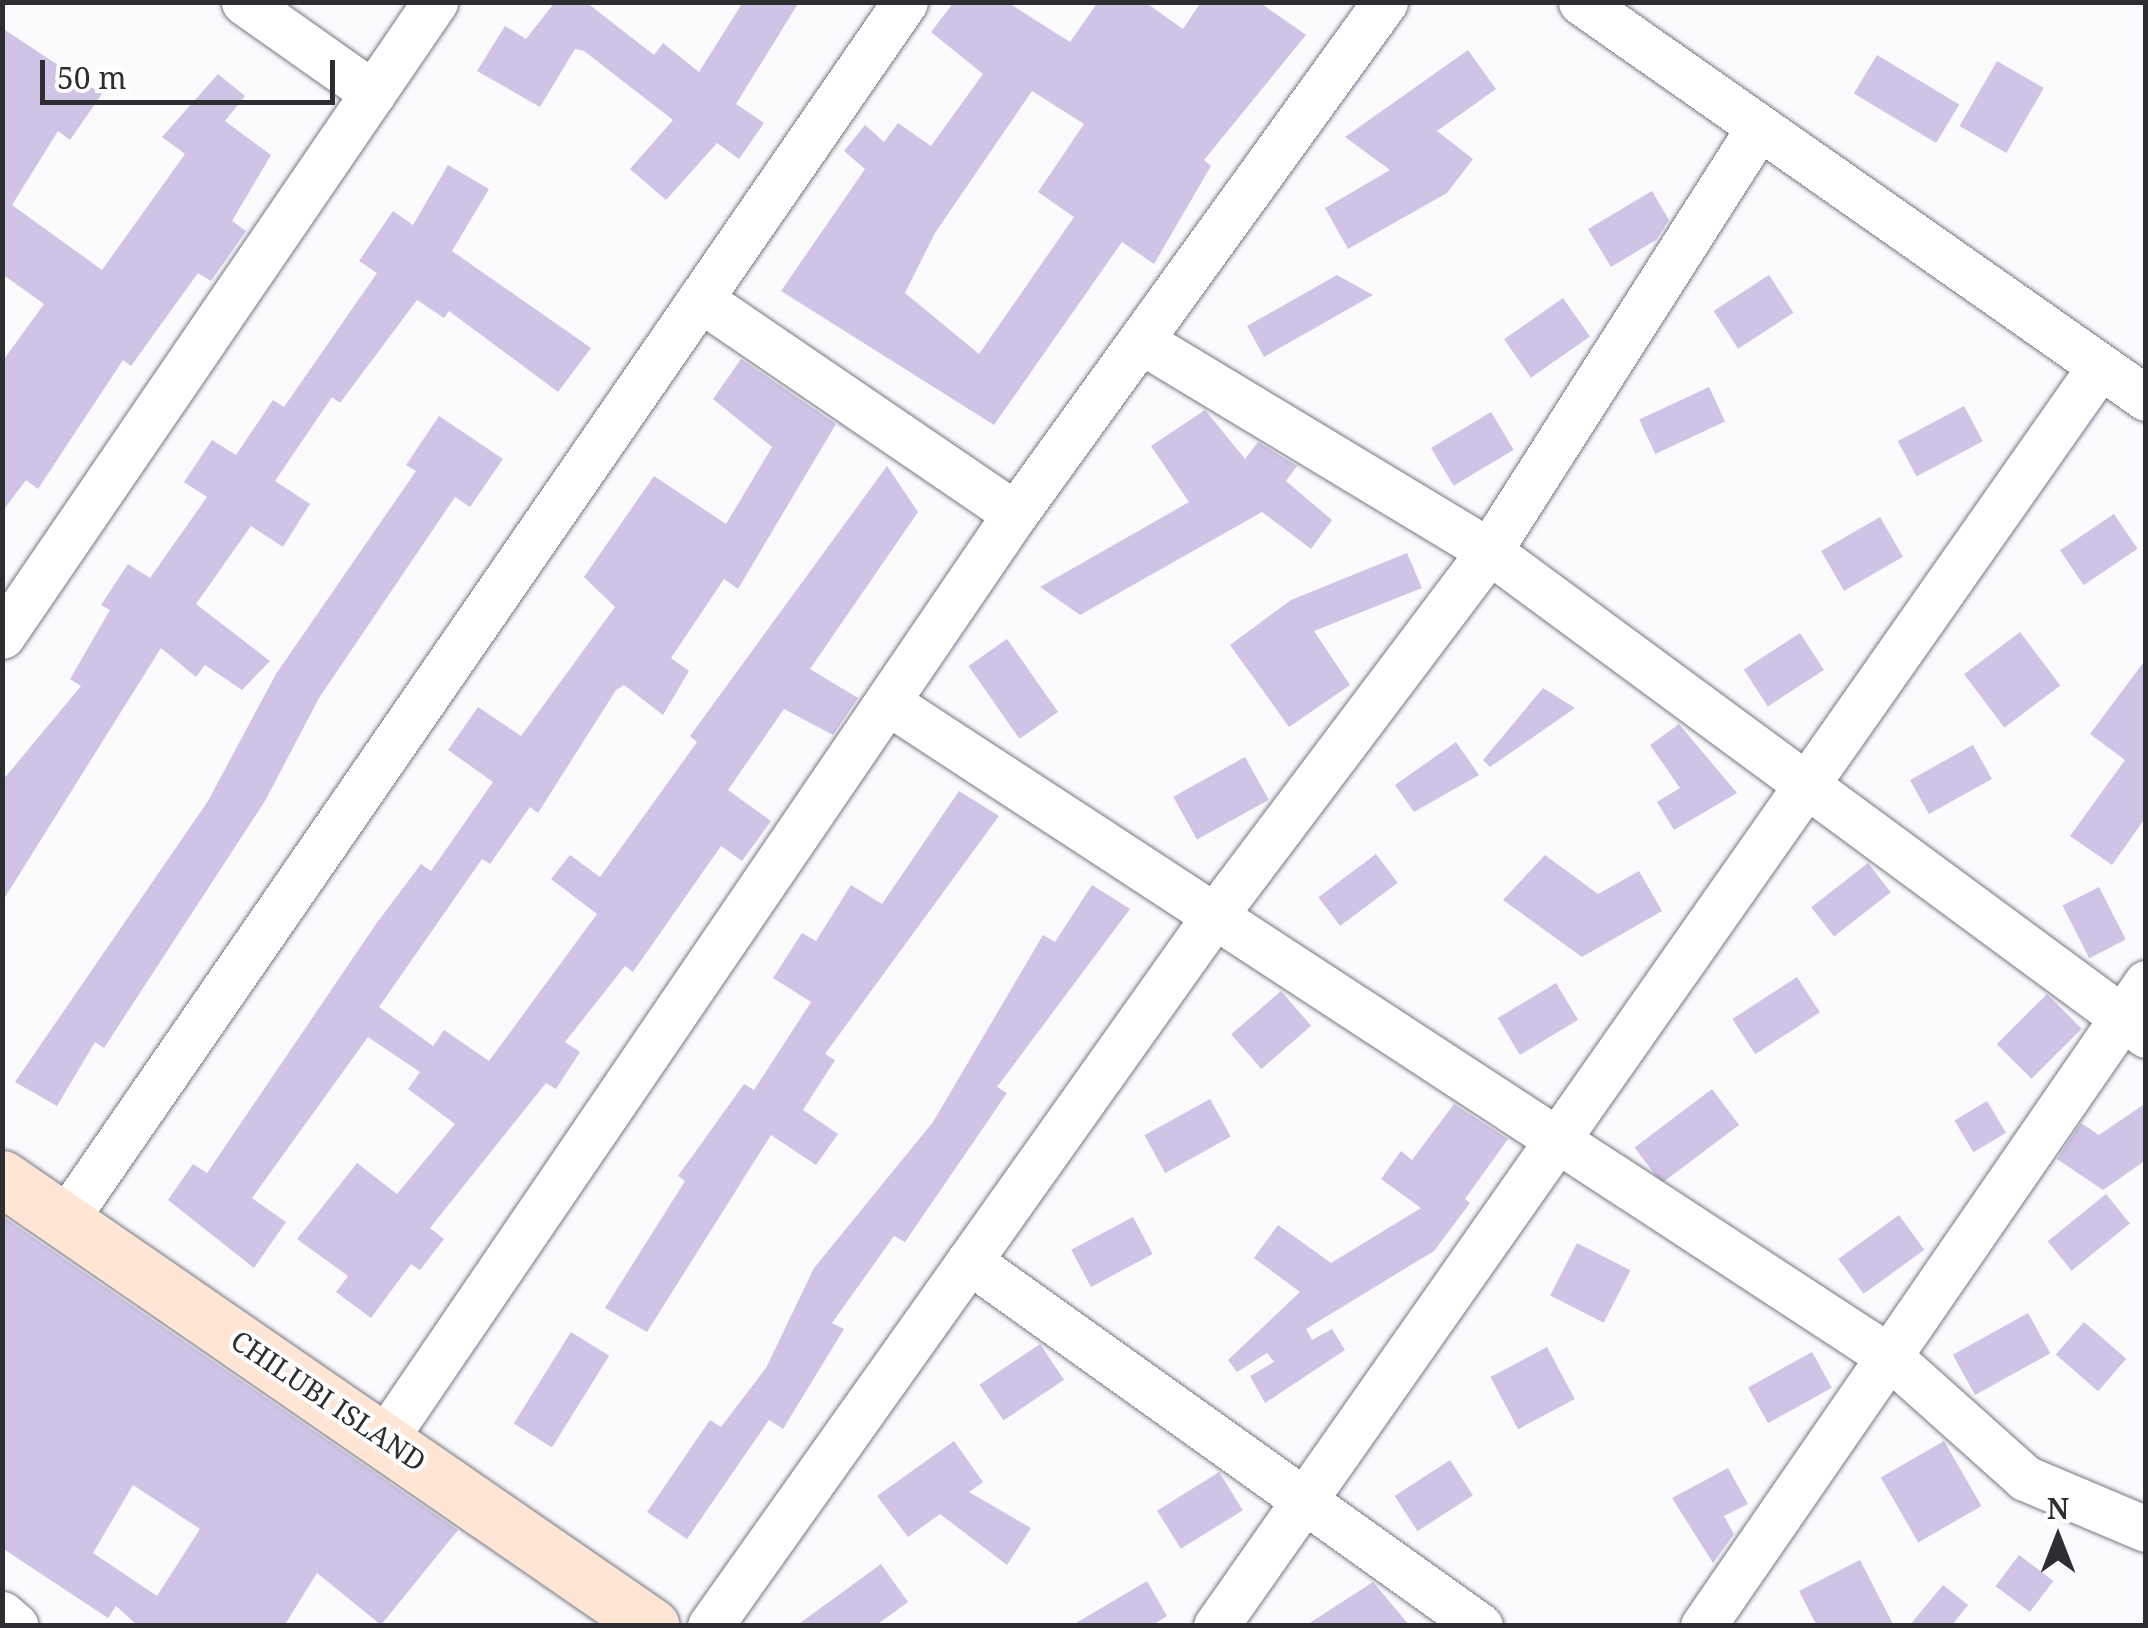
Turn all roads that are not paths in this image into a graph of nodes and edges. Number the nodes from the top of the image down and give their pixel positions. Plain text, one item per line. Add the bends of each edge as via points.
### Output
1 (244, 2) edge
2 (435, 2) edge
3 (905, 2) edge
4 (1385, 2) edge
5 (1580, 2) edge
6 (373, 93) junction
7 (1757, 130) junction
8 (700, 300) junction
9 (1141, 341) junction
10 (2098, 369) junction
11 (2146, 398) edge
12 (1015, 514) junction
13 (1489, 551) junction
14 (2, 636) edge
15 (889, 703) junction
16 (1807, 782) junction
17 (1212, 919) junction
18 (2137, 1012) edge
19 (1558, 1139) junction
20 (2, 1178) edge
21 (63, 1222) junction
22 (969, 1261) junction
23 (1890, 1358) junction
24 (386, 1436) junction
25 (1299, 1502) junction
26 (2146, 1529) edge
27 (2, 1614) edge
28 (16, 1626) edge
29 (652, 1626) edge
30 (710, 1626) edge
31 (1216, 1626) edge
32 (1480, 1626) edge
33 (1703, 1626) edge

1 - 6 street
2 - 6 street
3 - 8 street
4 - 9 street
5 - 7 street
6 - 14 street
7 - 10 street
7 - 13 street
8 - 12 street
8 - 21 street
9 - 12 street
9 - 13 street
10 - 11 street
10 - 16 street
12 - 15 street
13 - 16 street
13 - 17 street
15 - 17 street
15 - 24 street
16 - 18 street
16 - 19 street
17 - 19 street
17 - 22 street
18 - 23 street
19 - 23 street
19 - 25 street
20 - 21 street, CHILUBI ISLAND
21 - 24 street, CHILUBI ISLAND
22 - 25 street
22 - 30 street
23 - 26 street via 2025,1478
23 - 33 street
24 - 29 street, CHILUBI ISLAND
25 - 31 street
25 - 32 street
27 - 28 street

